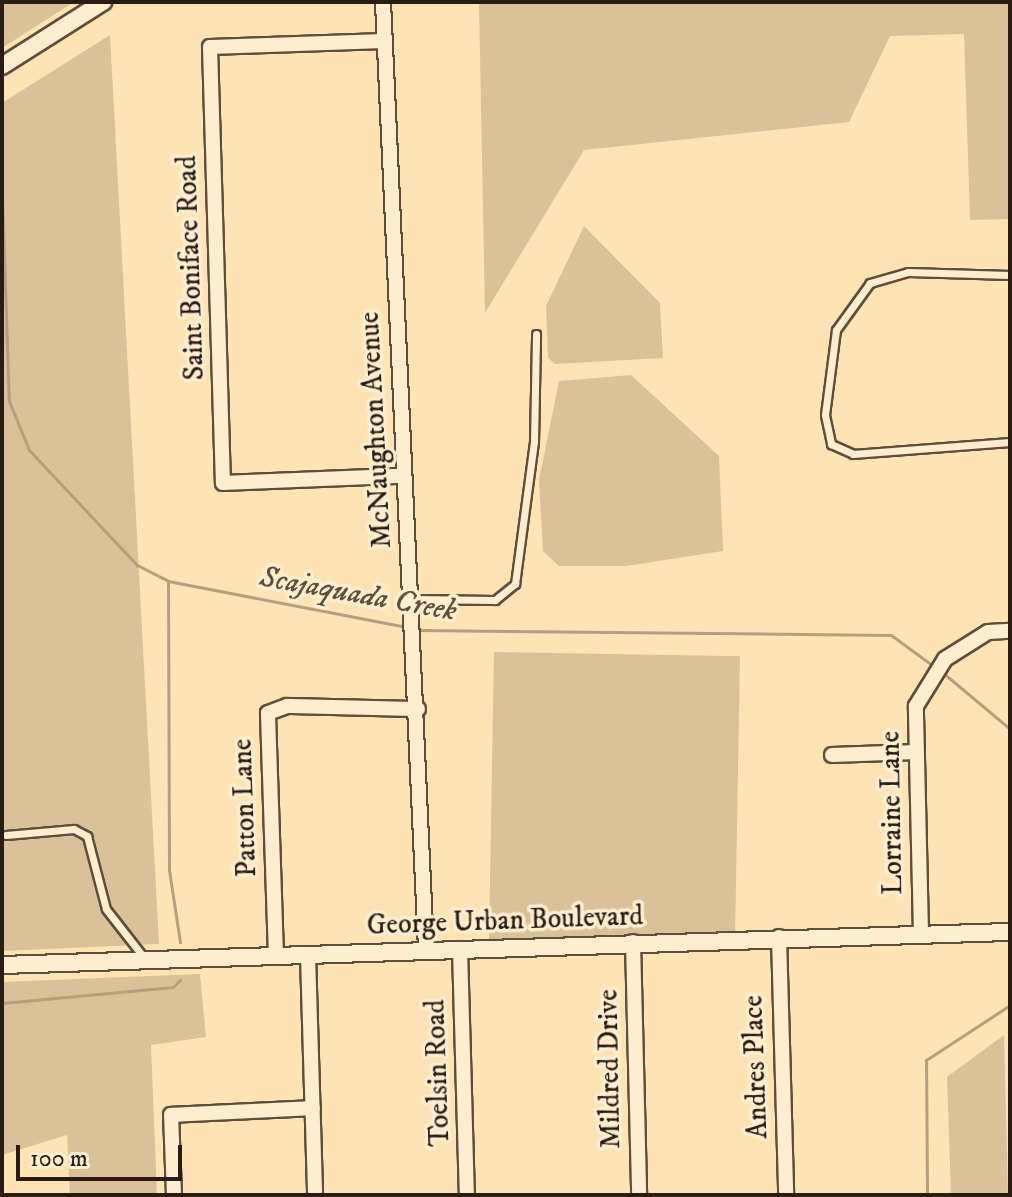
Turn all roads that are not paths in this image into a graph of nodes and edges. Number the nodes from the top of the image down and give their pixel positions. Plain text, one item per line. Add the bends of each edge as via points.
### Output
1 (103, 2) edge
2 (383, 2) edge
3 (384, 41) junction
4 (2, 66) edge
5 (1010, 275) edge
6 (536, 334) dead end
7 (1010, 442) edge
8 (401, 476) junction
9 (414, 606) junction
10 (1010, 631) edge
11 (418, 709) junction
12 (916, 752) junction
13 (832, 755) dead end
14 (6, 835) dead end
15 (1010, 932) edge
16 (921, 934) junction
17 (779, 937) junction
18 (633, 942) junction
19 (460, 949) junction
20 (426, 950) junction
21 (308, 955) junction
22 (276, 956) junction
23 (146, 961) junction
24 (2, 965) edge
25 (313, 1108) junction
26 (174, 1195) edge
27 (315, 1195) edge
28 (467, 1195) edge
29 (639, 1195) edge
30 (786, 1195) edge

1 - 4 street
2 - 3 street, McNaughton Avenue
3 - 8 street, McNaughton Avenue
3 - 8 street, Saint Boniface Road via 210,47 223,483
5 - 7 lane via 908,272 870,283 836,330 825,415 831,444 853,454
6 - 9 lane via 534,442 515,584 495,600
8 - 9 street, McNaughton Avenue
9 - 11 street, McNaughton Avenue
10 - 12 street, Lorraine Lane via 968,640 923,687
11 - 20 street, McNaughton Avenue
11 - 22 street, Patton Lane via 287,706 268,713
12 - 13 street
12 - 16 street, Lorraine Lane
14 - 23 lane via 74,829 87,836 106,909
15 - 16 street, George Urban Boulevard
16 - 17 street, George Urban Boulevard
17 - 18 street, George Urban Boulevard
17 - 30 street, Andres Place
18 - 19 street, George Urban Boulevard
18 - 29 street, Mildred Drive
19 - 20 street, George Urban Boulevard
19 - 28 street, Toelsin Road
20 - 21 street, George Urban Boulevard
21 - 22 street, George Urban Boulevard
21 - 25 street
22 - 23 street, George Urban Boulevard
23 - 24 street, George Urban Boulevard
25 - 26 street via 171,1115
25 - 27 street

